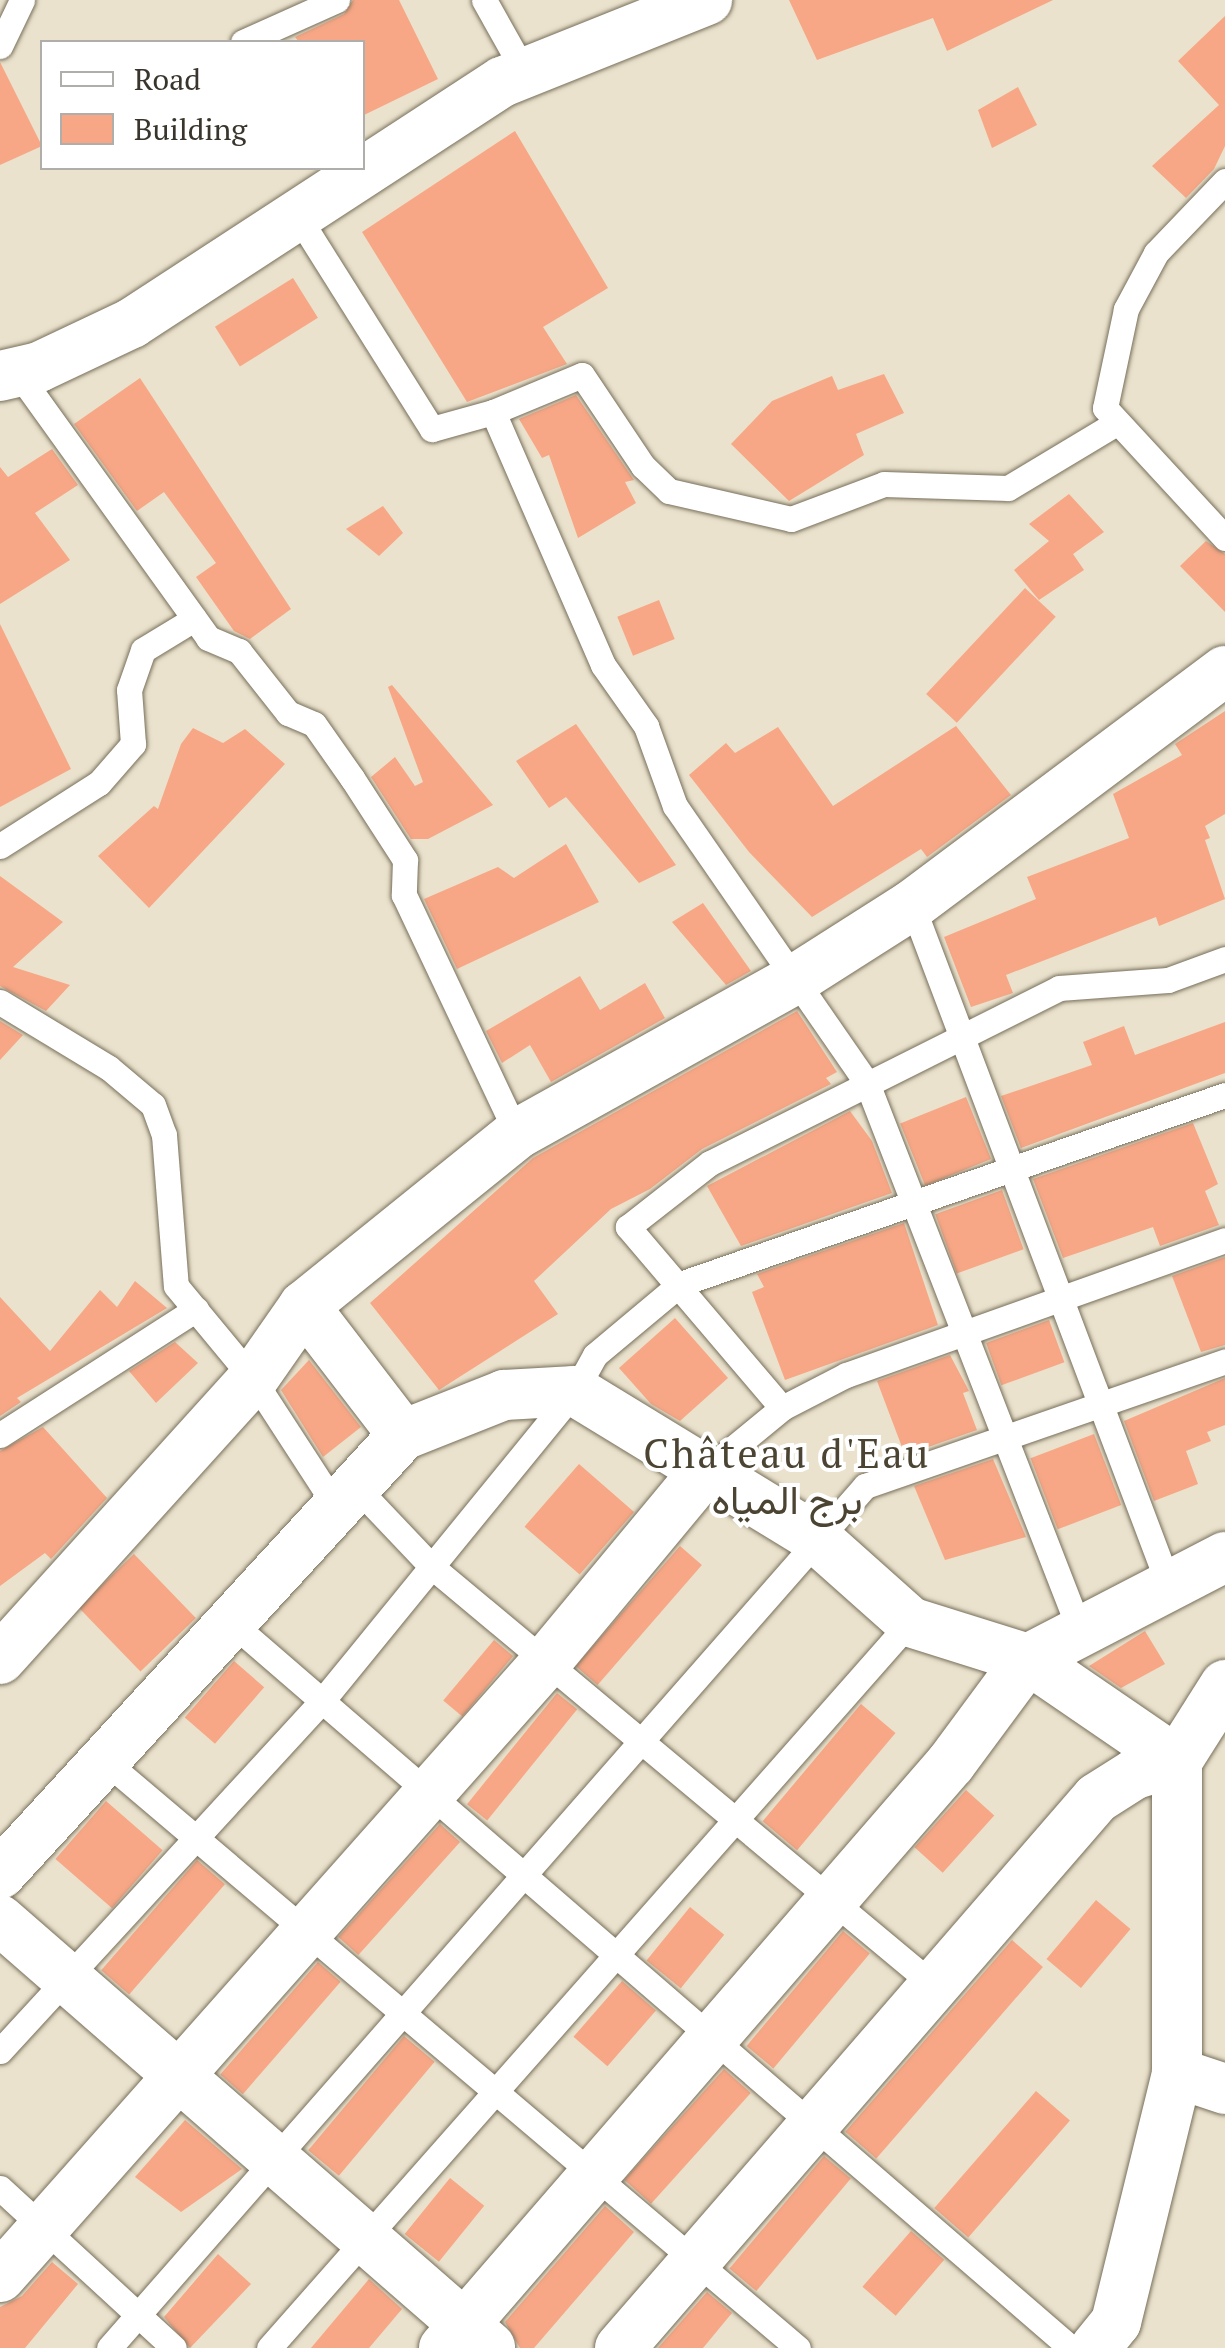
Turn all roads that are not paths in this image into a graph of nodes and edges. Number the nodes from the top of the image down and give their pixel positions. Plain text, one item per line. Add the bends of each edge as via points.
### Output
1 (22, 0) edge
2 (337, 0) edge
3 (484, 0) edge
4 (707, 0) edge
5 (247, 40) edge
6 (0, 46) edge
7 (525, 72) junction
8 (1225, 181) edge
9 (297, 215) junction
10 (6, 367) edge
11 (492, 412) junction
12 (1116, 423) junction
13 (1225, 538) edge
14 (194, 620) junction
15 (1225, 671) edge
16 (0, 846) edge
17 (912, 905) junction
18 (1225, 959) edge
19 (800, 977) junction
20 (0, 1002) edge
21 (962, 1034) junction
22 (866, 1083) junction
23 (1225, 1095) edge
24 (517, 1134) junction
25 (1011, 1168) junction
26 (913, 1201) junction
27 (1225, 1240) edge
28 (680, 1284) junction
29 (1060, 1299) junction
30 (304, 1306) junction
31 (196, 1309) junction
32 (964, 1332) junction
33 (1225, 1361) edge
34 (253, 1379) junction
35 (574, 1391) junction
36 (782, 1408) junction
37 (1099, 1408) junction
38 (403, 1435) junction
39 (0, 1436) edge
40 (1004, 1437) junction
41 (703, 1473) junction
42 (347, 1499) junction
43 (817, 1539) junction
44 (1225, 1556) edge
45 (431, 1566) junction
46 (1169, 1586) junction
47 (910, 1622) junction
48 (233, 1624) junction
49 (1080, 1631) junction
50 (1028, 1658) junction
51 (0, 1659) edge
52 (546, 1662) junction
53 (1225, 1685) edge
54 (322, 1701) junction
55 (644, 1743) junction
56 (104, 1761) junction
57 (1177, 1761) junction
58 (430, 1794) junction
59 (735, 1820) junction
60 (194, 1836) junction
61 (4, 1860) edge
62 (526, 1877) junction
63 (832, 1900) junction
64 (0, 1920) edge
65 (308, 1933) junction
66 (616, 1954) junction
67 (67, 1979) junction
68 (931, 1983) junction
69 (404, 2014) junction
70 (713, 2038) junction
71 (0, 2051) edge
72 (1177, 2073) junction
73 (179, 2076) junction
74 (1225, 2089) edge
75 (496, 2092) junction
76 (812, 2123) junction
77 (276, 2160) junction
78 (594, 2175) junction
79 (0, 2188) edge
80 (44, 2228) junction
81 (366, 2239) junction
82 (694, 2260) junction
83 (0, 2277) edge
84 (138, 2315) junction
85 (466, 2340) edge
86 (109, 2348) edge
87 (174, 2348) edge
88 (269, 2348) edge
89 (620, 2348) edge
90 (798, 2348) edge
91 (1071, 2348) edge
92 (1095, 2348) edge

1 - 6 lane
2 - 5 lane
3 - 7 lane
4 - 7 street
7 - 9 street
8 - 12 lane via 1156,253 1126,309 1105,408
9 - 10 street via 132,323
9 - 11 lane via 432,429
10 - 14 lane
11 - 12 lane via 582,375 643,466 669,491 791,519 884,484 1008,488
11 - 19 lane via 603,665 646,726 675,806
12 - 13 lane
14 - 16 lane via 143,650 129,690 133,744 99,783
14 - 24 lane via 208,638 238,651 288,713 314,724 406,860 404,896
15 - 17 street
17 - 19 street
17 - 21 lane
18 - 21 lane via 1168,980 1060,988
19 - 22 lane
19 - 24 street
20 - 31 lane via 109,1068 153,1105 164,1135 176,1286
21 - 22 lane
21 - 25 lane
22 - 26 lane
22 - 28 lane via 710,1163 628,1227
23 - 25 lane
24 - 30 street
25 - 26 lane
25 - 29 lane
26 - 28 lane
26 - 32 lane
27 - 29 lane
28 - 35 lane via 594,1355
28 - 36 lane
29 - 32 lane
29 - 37 lane
30 - 34 street
30 - 38 street
31 - 34 lane
31 - 39 lane
32 - 36 lane via 846,1374
32 - 40 lane
33 - 37 lane
34 - 42 lane
34 - 51 street
35 - 38 street via 504,1395
35 - 41 street
35 - 45 lane
36 - 41 lane
37 - 40 lane
37 - 46 lane
38 - 42 street
40 - 43 lane via 865,1486
40 - 49 lane
41 - 43 street
41 - 52 street
42 - 45 lane
42 - 48 street
43 - 47 street
43 - 55 lane
44 - 46 street
45 - 52 lane
45 - 54 lane
46 - 49 street
47 - 50 street
47 - 59 lane
48 - 54 lane
48 - 56 street
49 - 50 street
50 - 57 street
50 - 63 street via 951,1763
52 - 55 lane
52 - 58 street
53 - 57 street
54 - 58 lane
54 - 60 lane
55 - 59 lane
55 - 62 lane
56 - 60 lane
56 - 61 street
57 - 68 street via 1135,1774 1097,1798
57 - 72 street
58 - 62 lane
58 - 65 street
59 - 63 lane
59 - 66 lane
60 - 65 lane
60 - 67 lane
62 - 66 lane
62 - 69 lane
63 - 68 lane
63 - 70 street
64 - 67 street
65 - 69 lane
65 - 73 street
66 - 70 lane
66 - 75 lane
67 - 71 lane
67 - 73 street
68 - 76 street
69 - 75 lane
69 - 77 lane
70 - 76 lane
70 - 78 street
72 - 74 street
72 - 92 street via 1116,2322
73 - 77 street
73 - 80 street
75 - 78 lane
75 - 81 lane
76 - 82 street
76 - 91 lane
77 - 81 street
77 - 84 lane
78 - 82 lane
78 - 85 street
79 - 80 lane
80 - 83 street
80 - 84 lane
81 - 85 street
81 - 88 lane
82 - 89 street
82 - 90 lane
84 - 86 lane
84 - 87 lane

